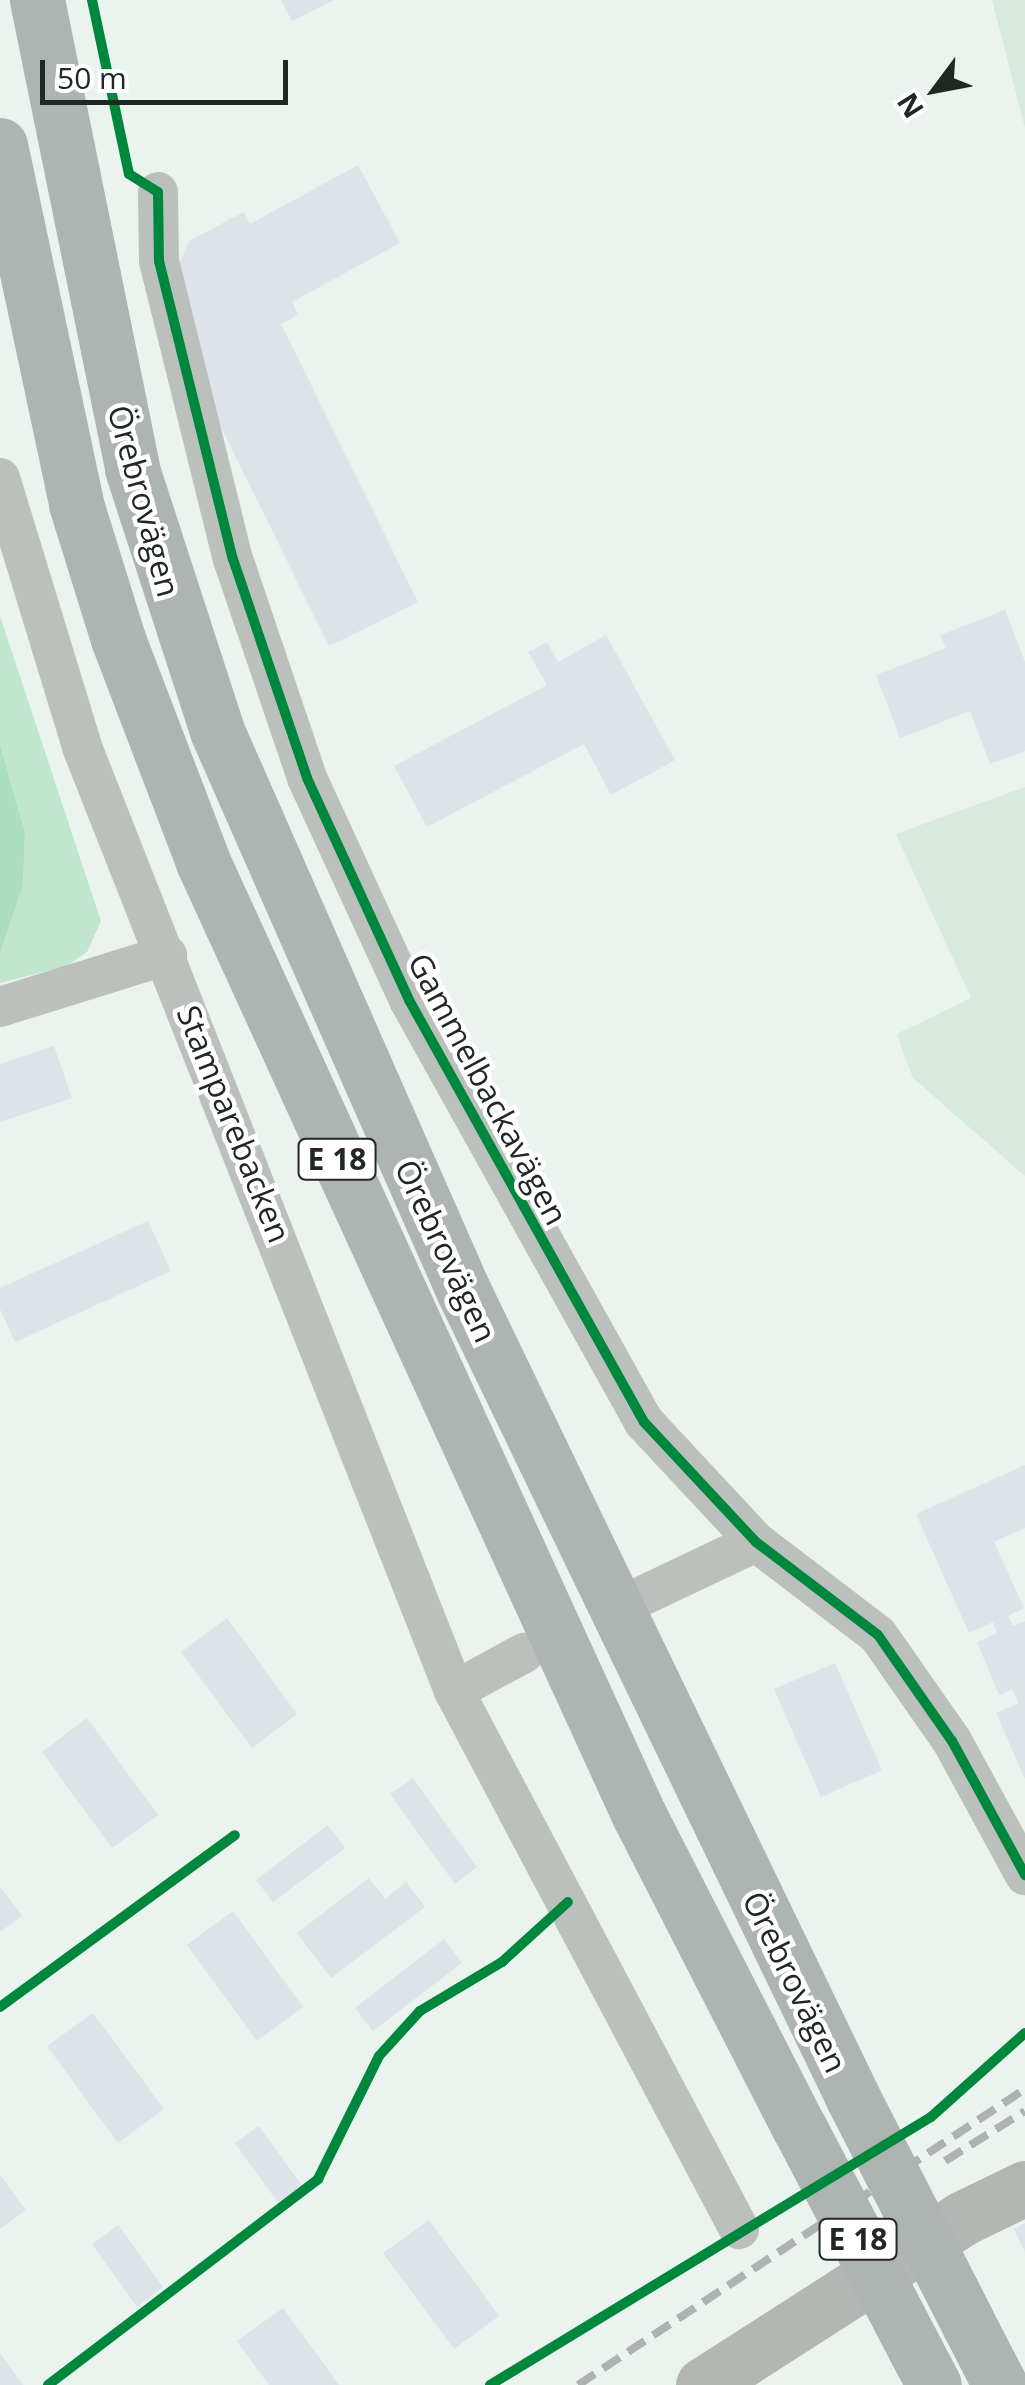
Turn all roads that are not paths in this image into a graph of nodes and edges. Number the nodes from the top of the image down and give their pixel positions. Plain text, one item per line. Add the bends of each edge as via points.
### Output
1 (37, 0) edge
2 (0, 144) edge
3 (158, 192) dead end
4 (0, 478) edge
5 (167, 955) junction
6 (0, 1007) edge
7 (756, 1542) junction
8 (640, 1597) dead end
9 (524, 1652) dead end
10 (454, 1691) junction
11 (1025, 1875) edge
12 (1025, 2188) edge
13 (739, 2228) dead end
14 (925, 2368) edge
15 (703, 2385) edge
16 (1000, 2385) edge

1 - 16 highway, Örebrovägen / E 18, bridge via 132,469 217,731 463,1290 853,2098
2 - 14 highway, Örebrovägen / E 18, bridge via 76,504 118,638 203,862 639,1815
3 - 7 street, Gammelbackavägen via 160,261 188,397 233,559 308,778 353,885 468,1113 607,1364 688,1476
4 - 5 street, Stamparebacken via 82,747
5 - 6 street
5 - 10 street, Stamparebacken
7 - 8 street
7 - 11 street, Gammelbackavägen via 878,1635 952,1742
9 - 10 street
10 - 13 street, Stamparebacken
12 - 15 street via 962,2218

